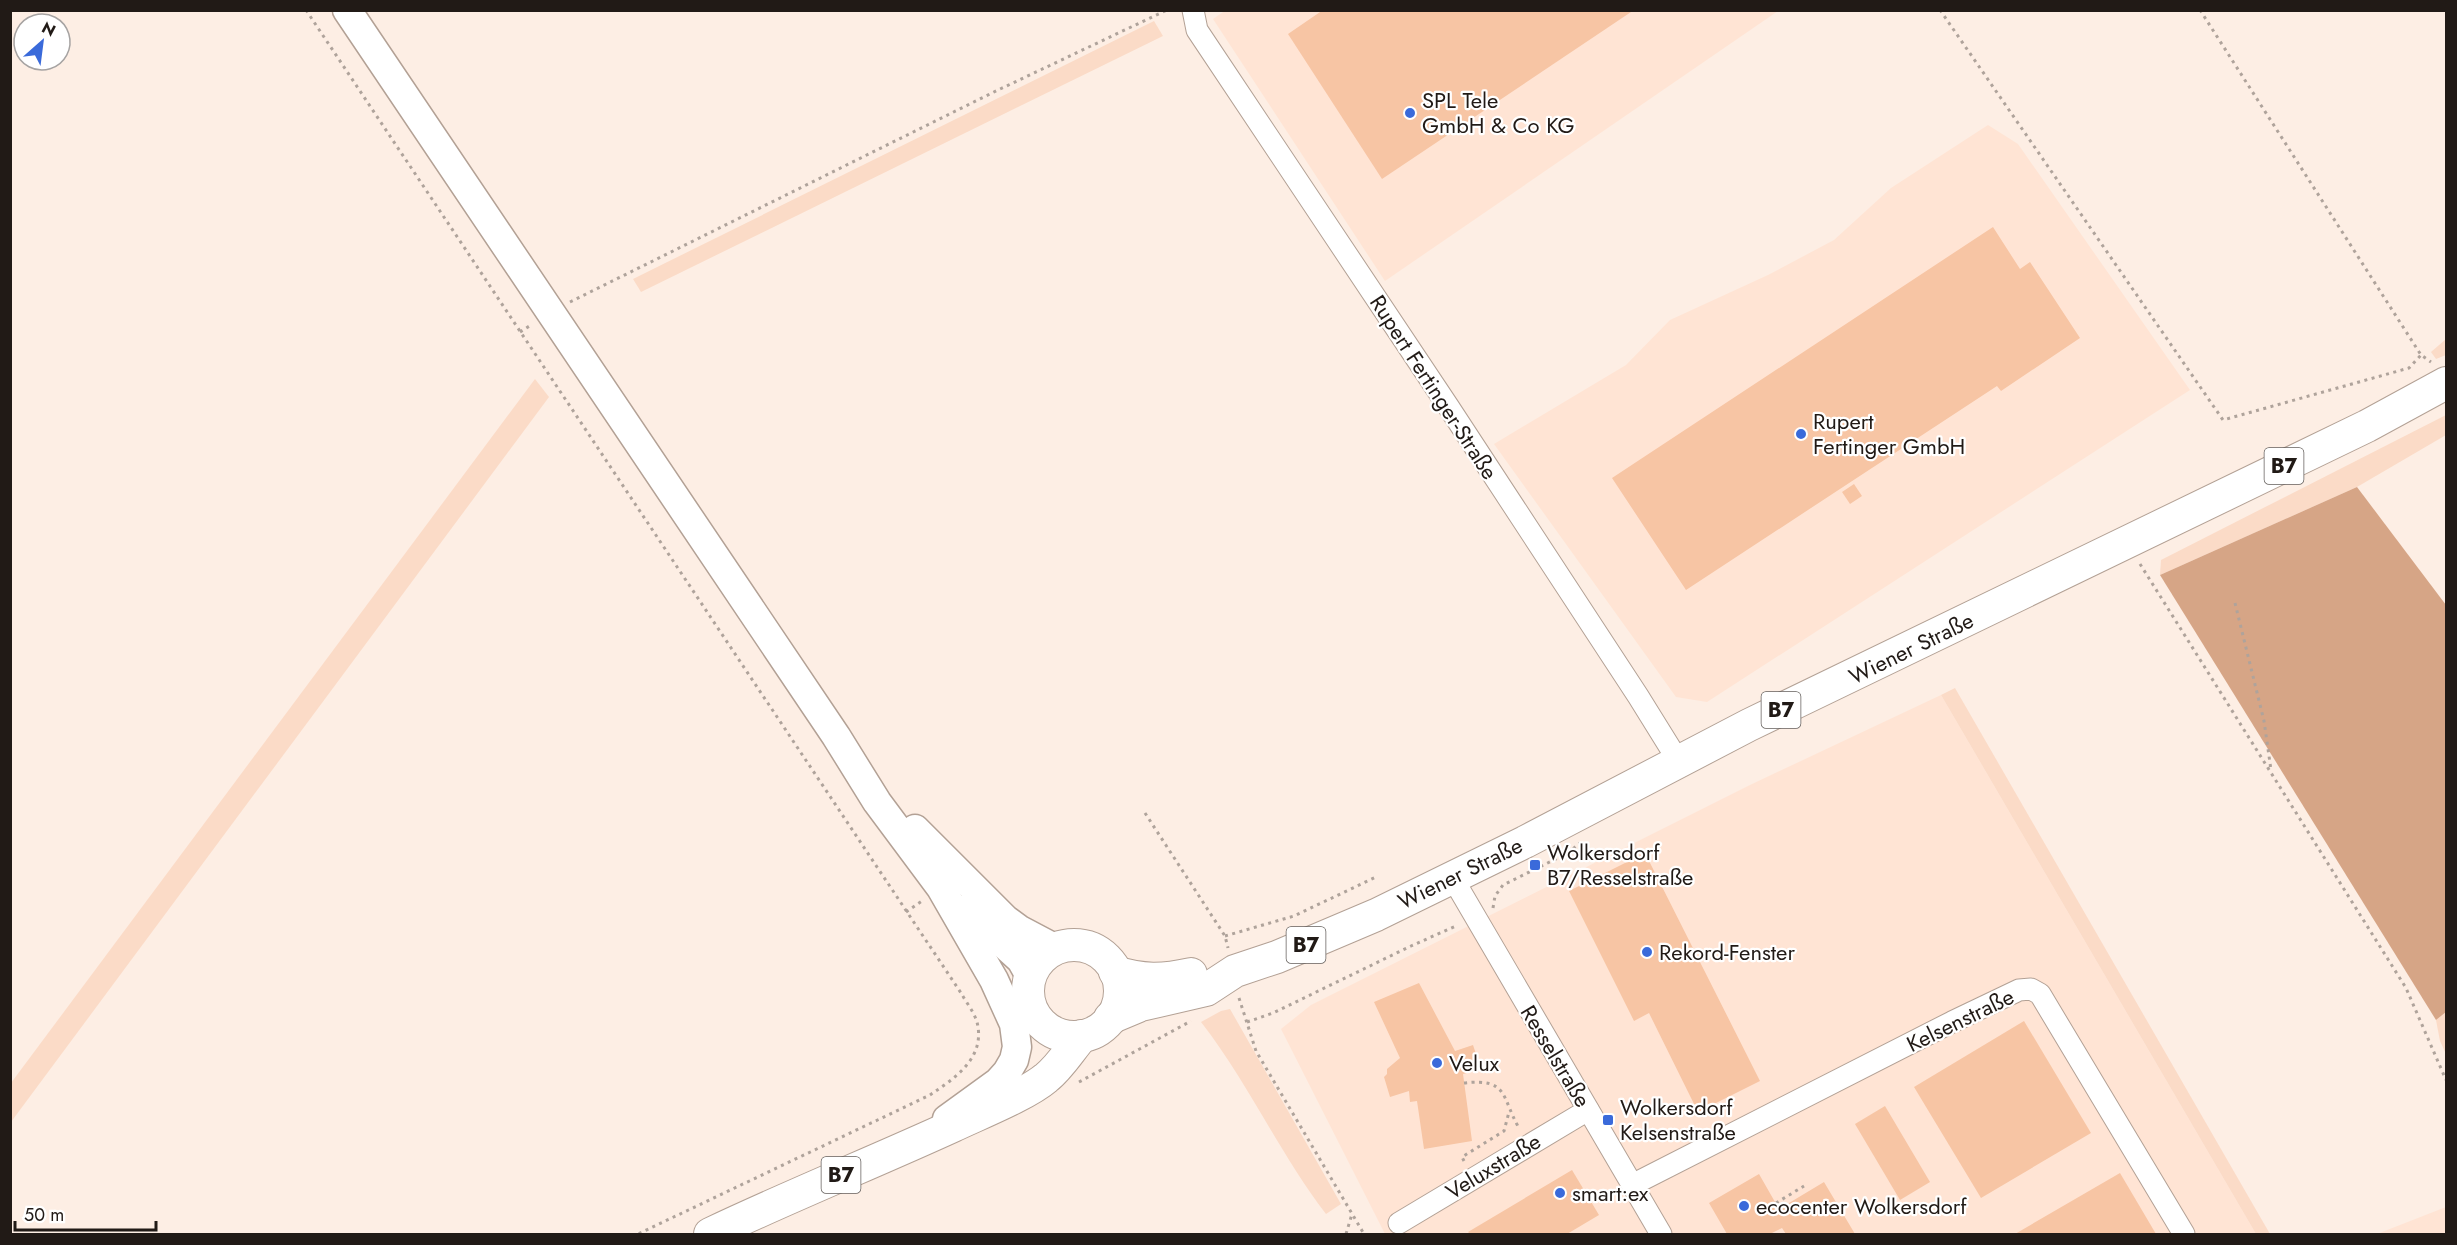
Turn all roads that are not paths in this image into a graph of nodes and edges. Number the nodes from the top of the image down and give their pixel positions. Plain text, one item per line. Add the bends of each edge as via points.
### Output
1 (347, 10) edge
2 (1193, 10) edge
3 (2446, 383) edge
4 (837, 736) junction
5 (1679, 762) junction
6 (1452, 877) junction
7 (941, 888) junction
8 (1056, 949) junction
9 (1235, 971) junction
10 (1115, 972) junction
11 (1030, 976) junction
12 (1110, 1018) junction
13 (1041, 1023) junction
14 (1082, 1036) junction
15 (1017, 1095) junction
16 (1588, 1110) junction
17 (903, 1149) junction
18 (1632, 1185) junction
19 (1399, 1223) dead end
20 (710, 1234) edge
21 (1661, 1234) edge
22 (2184, 1234) edge

1 - 4 main road
2 - 5 street, Rupert Fertinger-Straße via 1197,30
3 - 5 main road, Wiener Straße / B7 via 2367,426
4 - 7 main road via 894,826
4 - 8 main road via 893,805 981,897 1020,930
5 - 6 main road, Wiener Straße / B7
6 - 9 main road, Wiener Straße / B7 via 1376,915
6 - 16 street, Resselstraße
7 - 11 main road via 1021,960
7 - 17 main road via 1007,1005 1017,1047 1014,1060 998,1082
8 - 10 main road via 1076,945 1095,951
8 - 11 main road via 1036,964
9 - 10 main road, B7 via 1206,971 1154,981
9 - 12 main road, B7 via 1206,990 1142,1005
10 - 12 main road via 1119,999
11 - 13 main road via 1030,1006
12 - 14 main road, B7
13 - 14 main road via 1059,1034
13 - 15 main road via 1040,1054
14 - 15 main road, B7 via 1045,1080
15 - 17 main road, B7
16 - 18 street, Resselstraße
16 - 19 street, Veluxstraße
17 - 20 main road, B7
18 - 21 street, Resselstraße
18 - 22 street, Kelsenstraße via 1952,1022 2019,990 2031,989 2040,994

